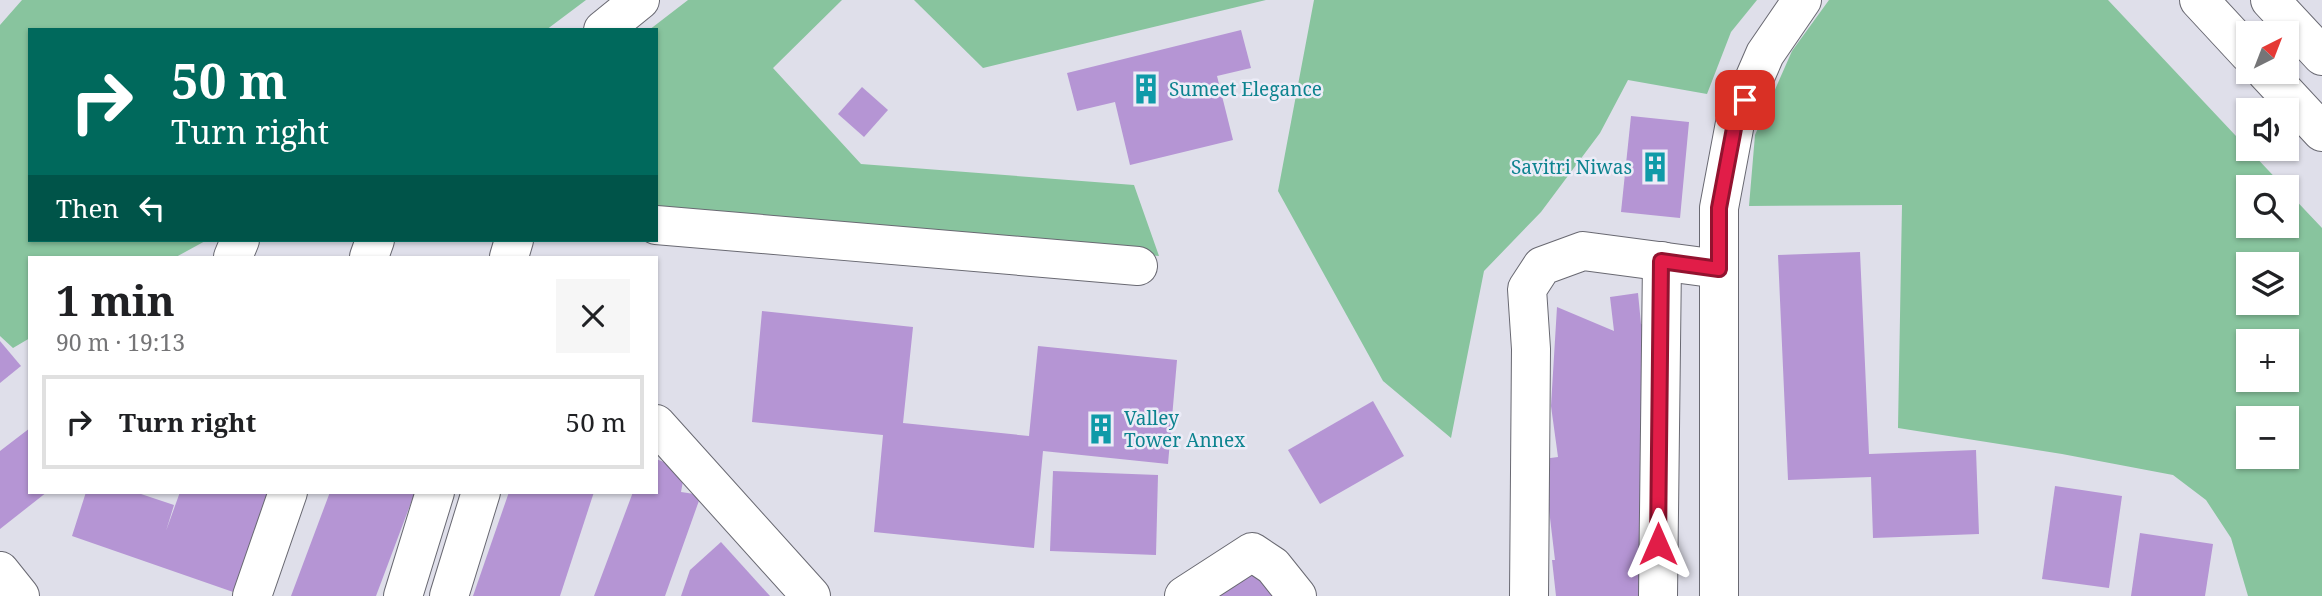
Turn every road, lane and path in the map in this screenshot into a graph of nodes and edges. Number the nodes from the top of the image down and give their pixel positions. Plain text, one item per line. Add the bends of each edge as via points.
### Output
1 (640, 0) edge
2 (1802, 0) edge
3 (2199, 0) edge
4 (2270, 0) edge
5 (605, 28) edge
6 (2236, 40) edge
7 (2322, 56) edge
8 (2277, 84) edge
9 (2322, 132) edge
10 (658, 225) edge
11 (1661, 261) junction
12 (1138, 266) dead end
13 (1719, 269) junction
14 (658, 426) edge
15 (287, 494) edge
16 (434, 494) edge
17 (480, 494) edge
18 (0, 571) edge
19 (20, 596) edge
20 (252, 596) edge
21 (403, 596) edge
22 (449, 596) edge
23 (811, 596) edge
24 (1184, 596) edge
25 (1297, 596) edge
26 (1529, 596) edge
27 (1658, 596) edge
28 (1719, 596) edge

1 - 5 street
2 - 13 street via 1765,54 1735,123 1719,208
3 - 6 street
4 - 7 street
8 - 9 street
10 - 12 street
11 - 13 street
11 - 26 street via 1583,251 1542,266 1527,289 1531,349
11 - 27 street
13 - 28 street
14 - 23 street
15 - 20 street
16 - 21 street
17 - 22 street
18 - 19 street
24 - 25 street via 1252,552 1273,566

